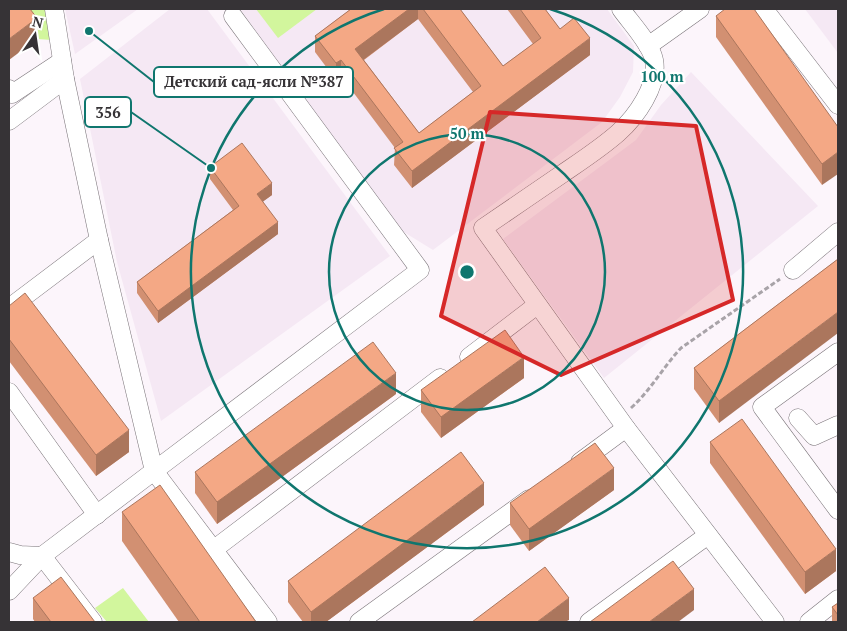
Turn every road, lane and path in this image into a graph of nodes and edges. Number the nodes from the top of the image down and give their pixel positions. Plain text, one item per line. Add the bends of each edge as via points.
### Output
1 (54, 9) edge
2 (621, 9) edge
3 (700, 9) edge
4 (764, 9) edge
5 (233, 16) dead end
6 (648, 46) junction
7 (62, 61) junction
8 (65, 79) junction
9 (9, 90) edge
10 (838, 104) edge
11 (9, 121) edge
12 (838, 232) edge
13 (99, 240) junction
14 (793, 270) joint
15 (537, 305) junction
16 (9, 308) edge
17 (838, 352) edge
18 (9, 392) edge
19 (798, 418) dead end
20 (623, 423) junction
21 (838, 425) edge
22 (154, 471) junction
23 (563, 474) edge
24 (540, 491) edge
25 (838, 510) edge
26 (98, 514) junction
27 (708, 536) junction
28 (213, 550) junction
29 (9, 552) edge
30 (42, 556) junction
31 (9, 591) edge
32 (838, 599) edge
33 (93, 622) edge
34 (268, 622) edge
35 (359, 622) edge
36 (589, 622) edge
37 (775, 622) edge
38 (809, 622) edge

1 - 7 lane
2 - 6 lane
3 - 6 lane
4 - 10 lane
5 - 22 lane via 420,270
6 - 15 lane via 654,60 650,90 642,105 618,133 483,228
7 - 8 lane
7 - 9 lane via 12,94
8 - 11 lane
8 - 13 lane
12 - 14 lane
13 - 16 lane
13 - 22 lane
14 - 20 path via 681,348
15 - 20 lane
15 - 28 lane
17 - 25 lane via 762,407
18 - 26 lane
19 - 21 lane via 814,436
20 - 23 lane
20 - 27 lane
22 - 26 lane
22 - 28 lane
24 - 35 lane
26 - 30 lane
27 - 36 lane
27 - 37 lane
28 - 34 lane
29 - 30 lane
30 - 31 lane
30 - 33 lane
32 - 38 lane

